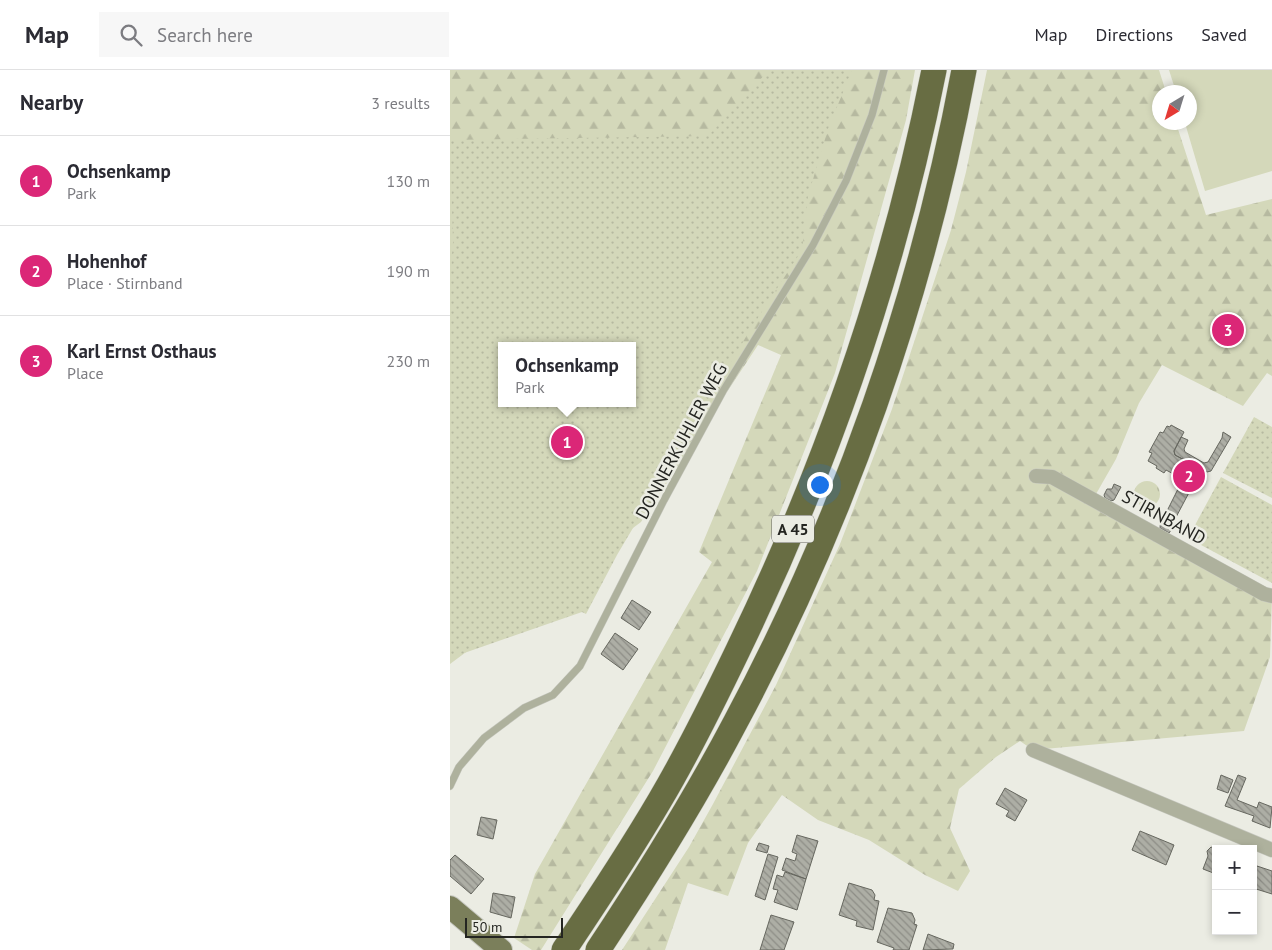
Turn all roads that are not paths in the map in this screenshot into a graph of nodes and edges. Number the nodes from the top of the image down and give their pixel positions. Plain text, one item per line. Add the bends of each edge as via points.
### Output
1 (884, 70) edge
2 (934, 70) edge
3 (964, 70) edge
4 (1036, 476) dead end
5 (1272, 596) edge
6 (1033, 750) dead end
7 (450, 786) edge
8 (1272, 850) edge
9 (450, 907) edge
10 (501, 950) edge
11 (564, 950) edge
12 (598, 950) edge

1 - 7 lane, DONNERKUHLER WEG via 872,115 846,181 813,245 723,391 580,666 553,695 524,708 484,738 459,767
2 - 11 highway, A 45 via 895,236 854,374 806,499 714,700 661,798
3 - 12 highway, A 45 via 954,124 919,261 883,381 835,507 793,606 736,722 679,822
4 - 5 street, STIRNBAND via 1052,477
6 - 8 street
9 - 10 main road

